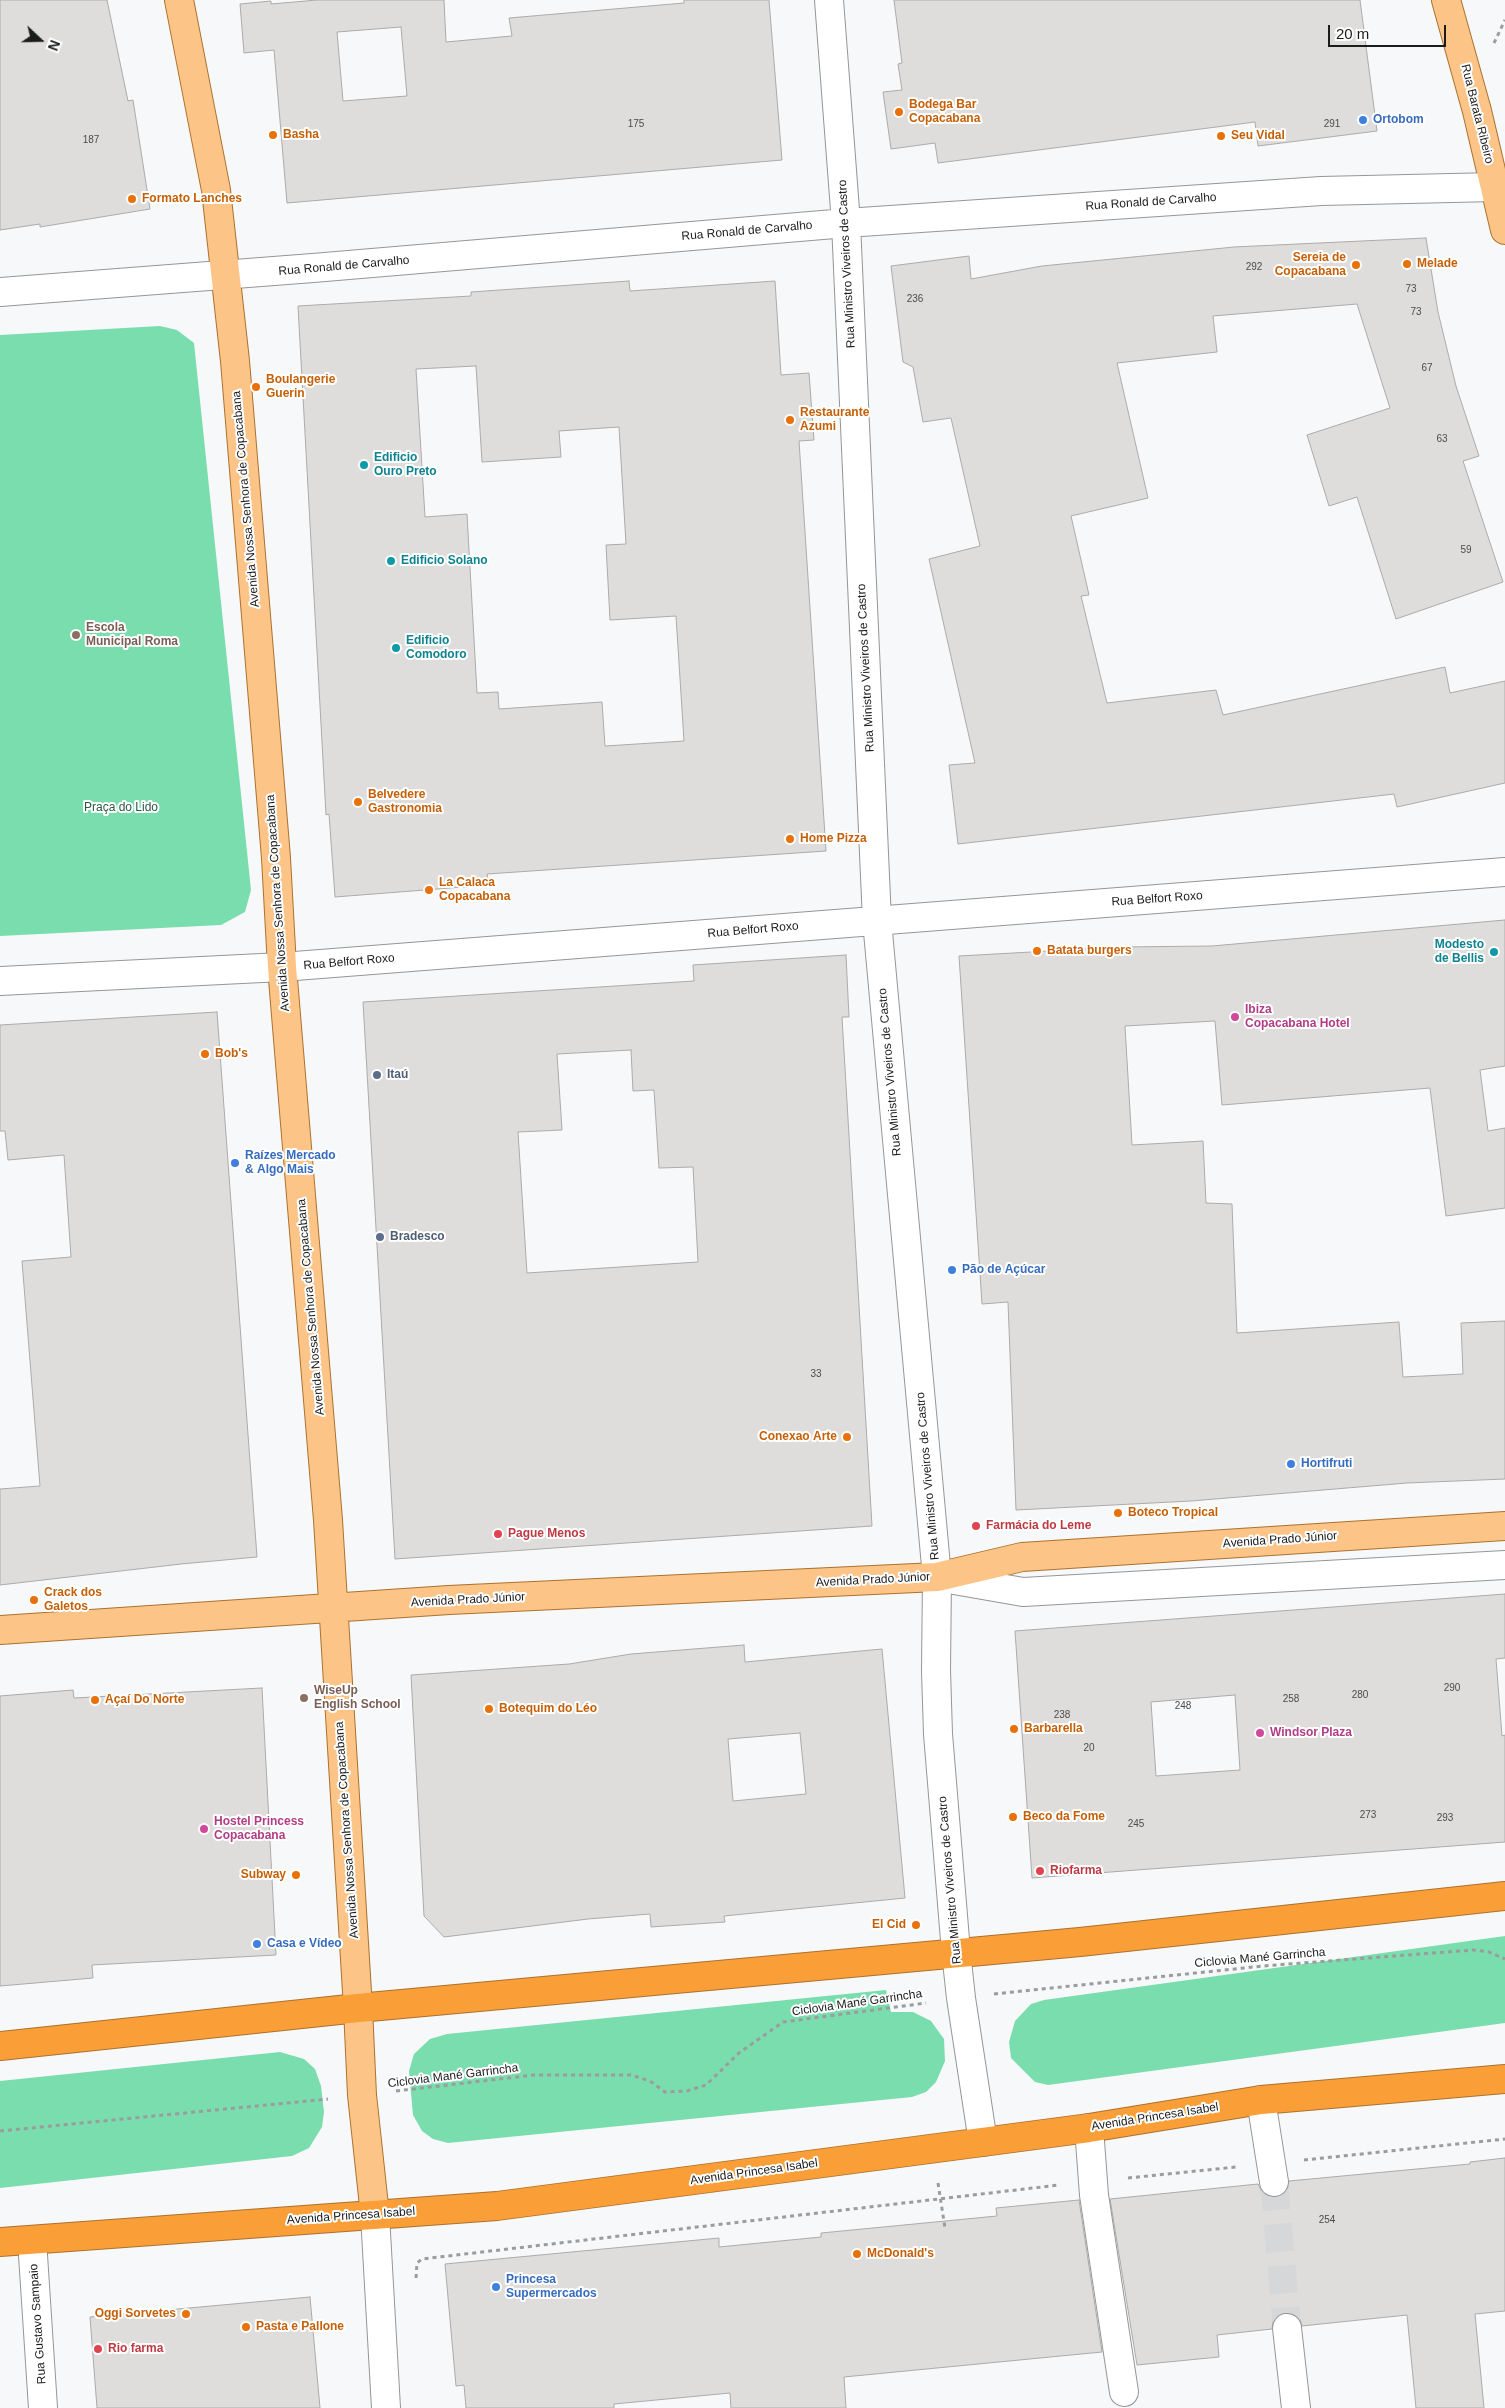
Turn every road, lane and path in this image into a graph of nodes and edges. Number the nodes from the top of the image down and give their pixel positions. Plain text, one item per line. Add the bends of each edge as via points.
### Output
1 (180, 0) edge
2 (829, 0) edge
3 (1446, 0) edge
4 (1495, 187) junction
5 (846, 223) junction
6 (1505, 230) edge
7 (226, 276) junction
8 (0, 292) edge
9 (1505, 872) edge
10 (877, 920) junction
11 (282, 967) junction
12 (0, 981) edge
13 (1505, 1526) edge
14 (1505, 1565) edge
15 (937, 1577) junction
16 (332, 1608) junction
17 (0, 1630) edge
18 (1505, 1896) edge
19 (956, 1952) junction
20 (1505, 1959) edge
21 (961, 1998) junction
22 (358, 2008) junction
23 (0, 2046) edge
24 (1505, 2079) edge
25 (362, 2095) junction
26 (1262, 2100) junction
27 (1089, 2128) junction
28 (0, 2132) edge
29 (1505, 2139) edge
30 (983, 2142) junction
31 (933, 2148) junction
32 (1273, 2173) junction
33 (1093, 2181) junction
34 (940, 2198) junction
35 (375, 2215) junction
36 (945, 2228) dead end
37 (32, 2240) junction
38 (0, 2242) edge
39 (416, 2285) dead end
40 (1287, 2328) tunnel mouth
41 (1124, 2392) dead end
42 (43, 2408) edge
43 (386, 2408) edge
44 (1296, 2408) edge

1 - 7 main road, Avenida Nossa Senhora de Copacabana via 211,162
2 - 5 street, Rua Ministro Viveiros de Castro
3 - 4 main road, Rua Barata Ribeiro
4 - 5 street, Rua Ronald de Carvalho via 1320,191
4 - 6 main road, Rua Barata Ribeiro
5 - 7 street, Rua Ronald de Carvalho
5 - 10 street, Rua Ministro Viveiros de Castro
7 - 8 street, Rua Ronald de Carvalho
7 - 11 main road, Avenida Nossa Senhora de Copacabana via 276,858
9 - 10 street, Rua Belfort Roxo
10 - 11 street, Rua Belfort Roxo
10 - 15 street, Rua Ministro Viveiros de Castro
11 - 12 street, Rua Belfort Roxo
11 - 16 main road, Avenida Nossa Senhora de Copacabana via 328,1520
13 - 15 main road, Avenida Prado Júnior via 1022,1557
14 - 15 street, Avenida Prado Júnior via 1024,1592
15 - 16 main road, Avenida Prado Júnior
15 - 19 street, Rua Ministro Viveiros de Castro via 938,1734
16 - 17 main road, Avenida Prado Júnior
16 - 22 main road, Avenida Nossa Senhora de Copacabana
18 - 19 highway via 1080,1942
19 - 21 street, Rua Ministro Viveiros de Castro
19 - 22 highway
20 - 21 path, Ciclovia Mané Garrincha via 1473,1950 1263,1966
21 - 25 path, Ciclovia Mané Garrincha via 783,2022 739,2053 706,2085 687,2092 665,2092 650,2080 631,2075 543,2075
21 - 30 street, Rua Ministro Viveiros de Castro
22 - 23 highway
22 - 25 main road, Avenida Nossa Senhora de Copacabana
24 - 26 highway, Avenida Princesa Isabel
25 - 28 path, Ciclovia Mané Garrincha
25 - 35 main road, Avenida Nossa Senhora de Copacabana
26 - 27 highway, Avenida Princesa Isabel
26 - 32 street
27 - 30 highway, Avenida Princesa Isabel
27 - 33 street
29 - 32 path
30 - 31 highway, Avenida Princesa Isabel
31 - 34 path
31 - 35 highway, Avenida Princesa Isabel via 497,2206
32 - 33 path
33 - 34 path
33 - 41 street
34 - 36 path
34 - 39 path via 422,2259 417,2263
35 - 37 highway, Avenida Princesa Isabel
35 - 43 street, Avenida Nossa Senhora de Copacabana
37 - 38 highway, Avenida Princesa Isabel
37 - 42 street, Rua Gustavo Sampaio
40 - 44 street

